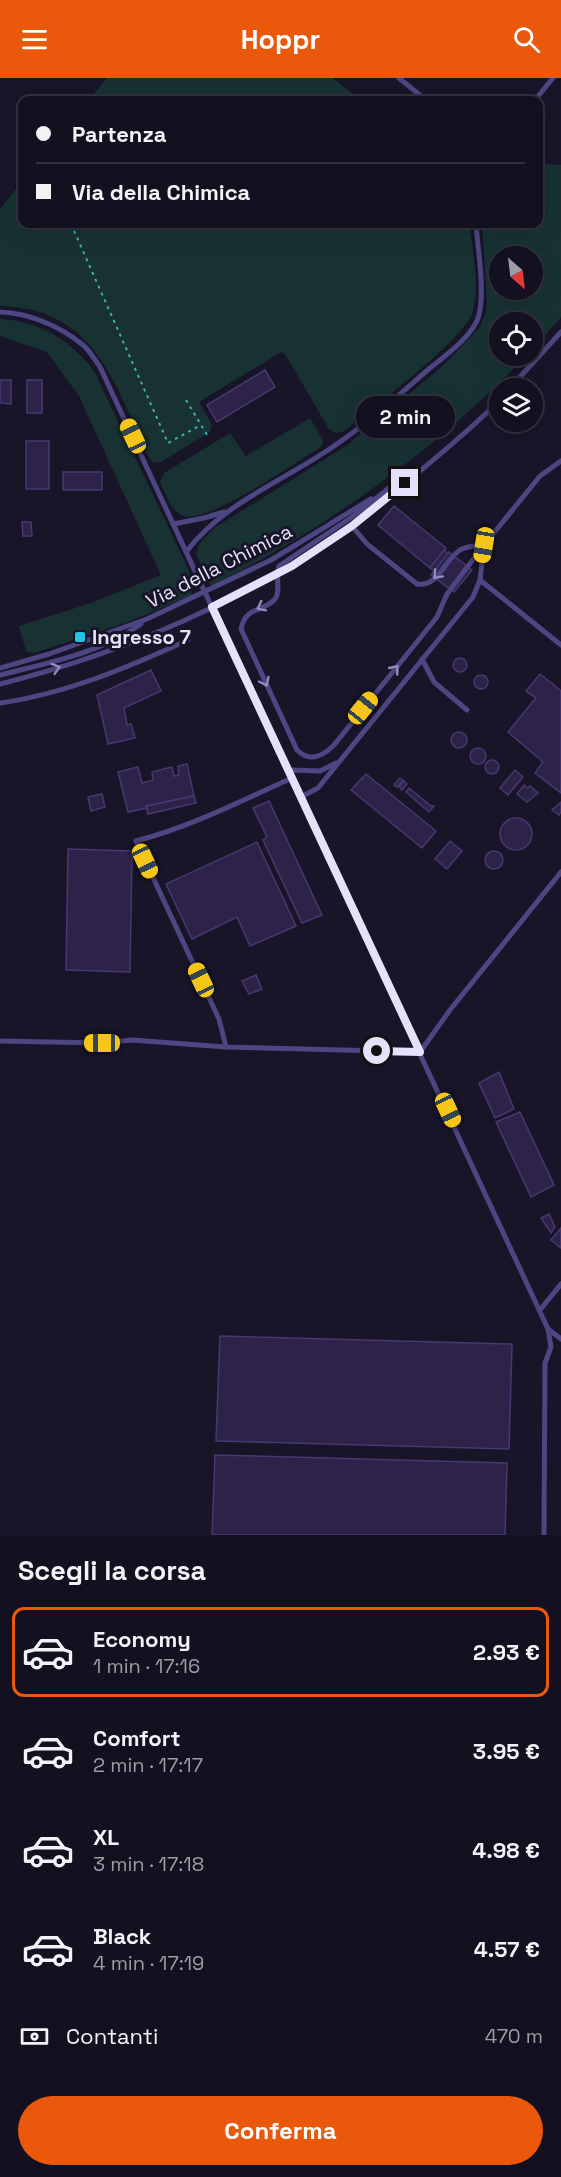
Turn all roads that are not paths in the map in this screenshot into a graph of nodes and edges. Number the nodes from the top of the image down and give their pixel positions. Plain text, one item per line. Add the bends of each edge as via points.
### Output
1 (399, 78) edge
2 (553, 78) edge
3 (421, 96) edge
4 (538, 96) edge
5 (476, 228) edge
6 (0, 312) edge
7 (561, 332) edge
8 (519, 378) edge
9 (489, 410) edge
10 (436, 458) junction
11 (561, 462) edge
12 (388, 489) junction
13 (228, 510) junction
14 (173, 524) junction
15 (352, 526) junction
16 (484, 545) junction
17 (186, 552) junction
18 (276, 573) junction
19 (480, 580) junction
20 (205, 592) junction
21 (212, 607) junction
22 (147, 620) junction
23 (188, 640) dead end
24 (561, 645) edge
25 (422, 658) junction
26 (0, 668) edge
27 (0, 675) edge
28 (0, 684) edge
29 (0, 703) edge
30 (467, 710) dead end
31 (340, 760) junction
32 (289, 770) junction
33 (292, 778) junction
34 (301, 797) junction
35 (561, 872) edge
36 (0, 1041) edge
37 (226, 1047) junction
38 (420, 1052) junction
39 (561, 1284) edge
40 (540, 1310) junction
41 (548, 1329) junction
42 (561, 1339) edge
43 (544, 1535) edge

1 - 3 lane
2 - 4 lane
5 - 13 lane via 479,315 468,333 333,447
6 - 14 lane via 41,320 85,346 100,367
7 - 8 lane
9 - 10 lane, Via della Chimica
10 - 12 lane, Via della Chimica
10 - 15 lane, Via della Chimica
11 - 16 lane via 540,476
12 - 18 lane via 352,518 282,563
12 - 20 lane, Via della Chimica via 289,550
13 - 14 lane
13 - 17 lane
14 - 17 lane
16 -> 15 lane via 461,549 433,582 423,585 368,544
15 - 18 lane, Via della Chimica
18 -> 16 lane via 275,599 249,612 241,629 297,750 313,758 334,745 436,617 447,594
16 - 19 lane
17 - 20 lane
18 - 21 lane, Via della Chimica
19 - 24 lane
19 - 25 lane via 473,597
20 - 21 lane
20 - 22 lane, Via della Chimica
28 -> 21 lane, Via della Chimica via 127,644
21 - 32 lane
22 - 26 lane, Via della Chimica
22 - 27 lane via 123,637
23 - 29 lane via 104,675
25 - 30 lane via 434,682
25 - 31 lane
31 - 32 lane via 320,771
31 - 34 lane via 318,788
32 - 33 lane
33 - 34 lane
33 - 37 lane via 165,834 136,841 219,1019
34 - 38 lane
35 - 38 lane
36 - 37 lane via 132,1040
37 - 38 lane
38 - 40 lane
39 - 40 lane
40 - 41 lane
41 - 42 lane
41 - 43 lane via 551,1347 545,1363

